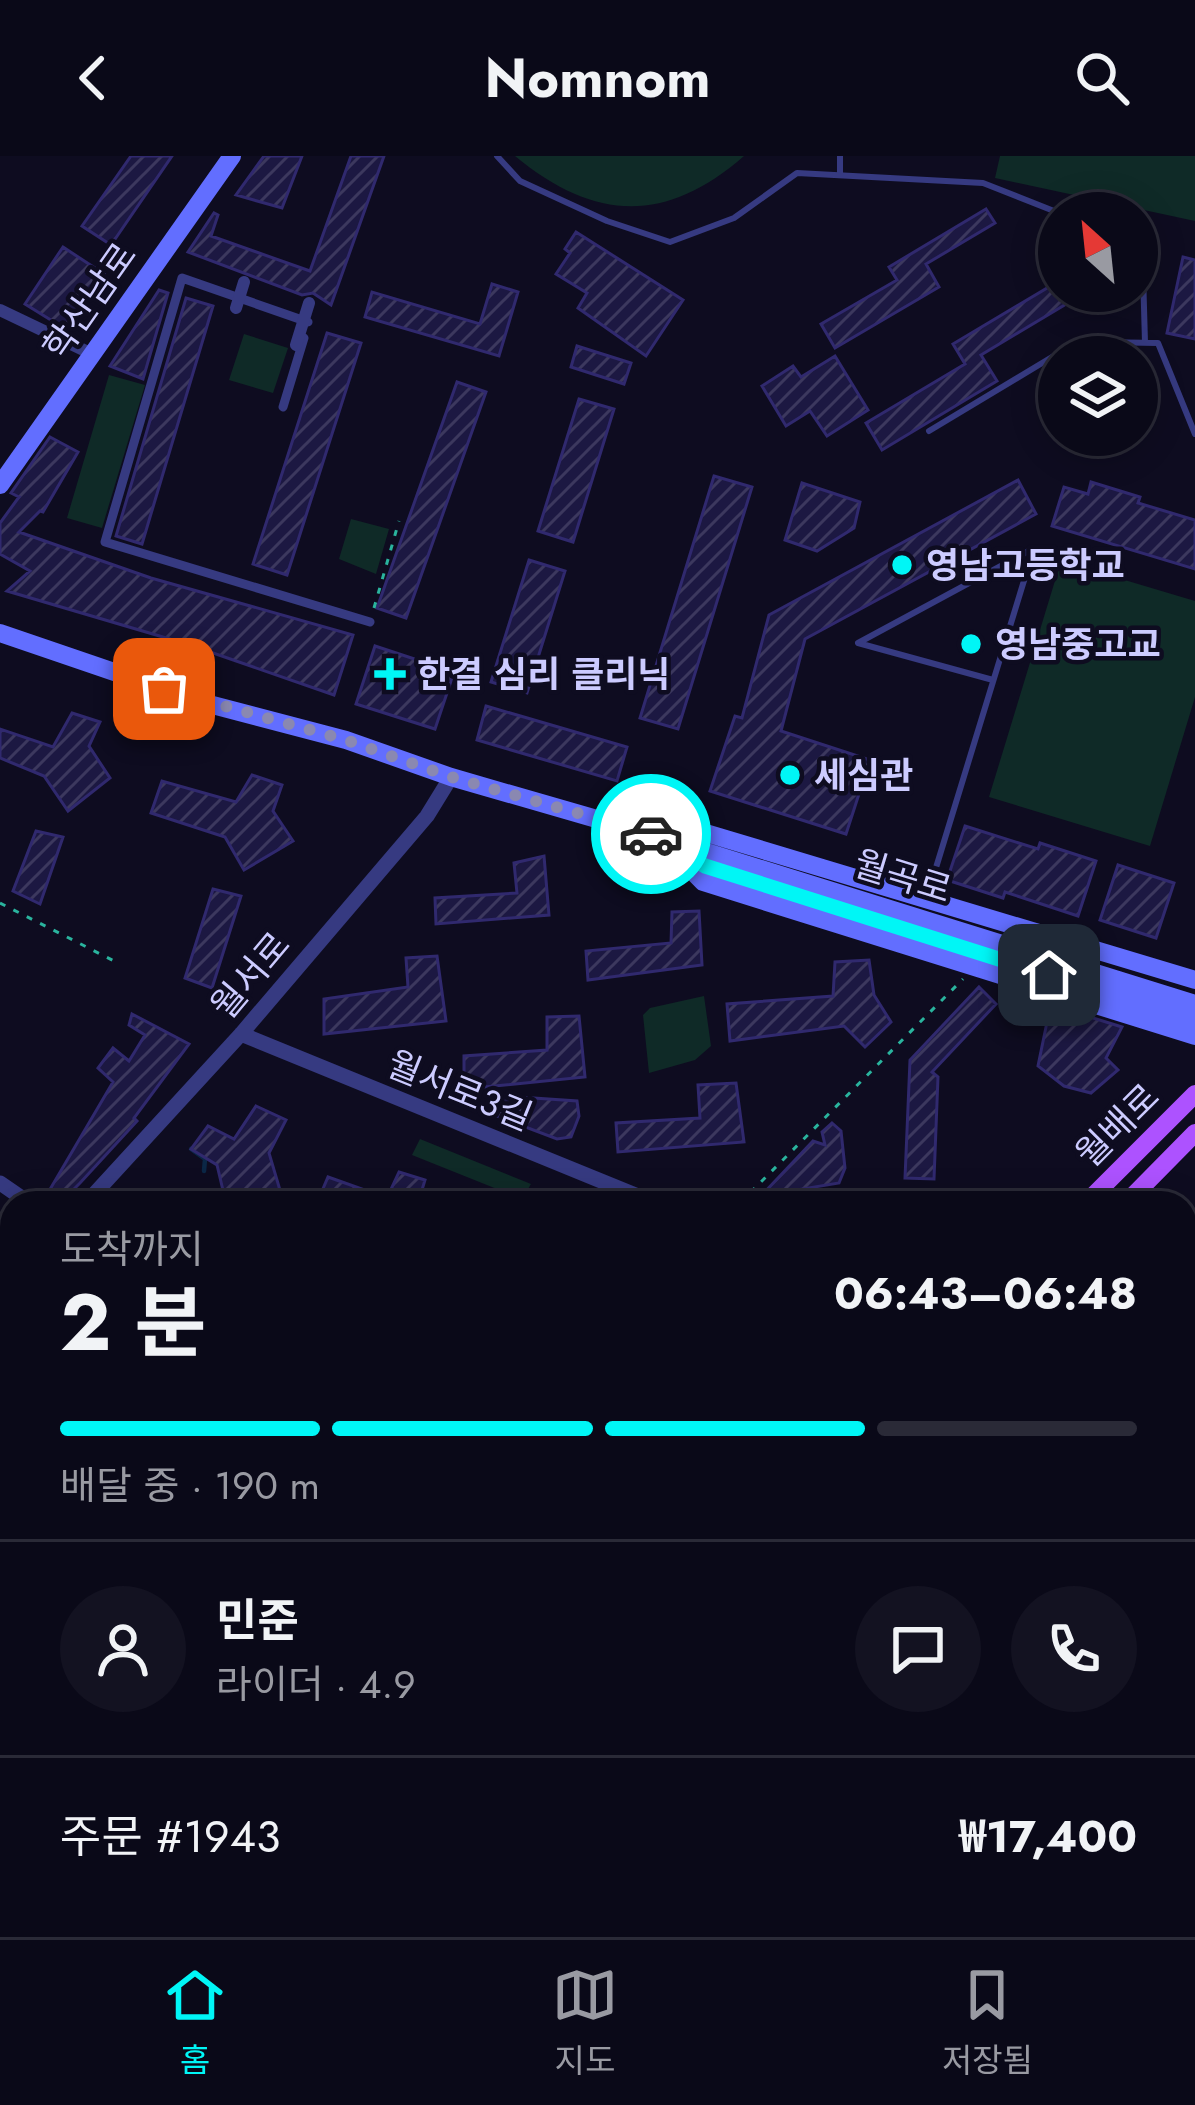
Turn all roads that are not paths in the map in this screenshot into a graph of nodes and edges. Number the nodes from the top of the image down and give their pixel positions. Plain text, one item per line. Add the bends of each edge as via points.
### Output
1 (232, 156) edge
2 (496, 156) edge
3 (840, 156) edge
4 (840, 176) junction
5 (1038, 205) edge
6 (244, 282) dead end
7 (309, 303) dead end
8 (236, 308) dead end
9 (0, 310) edge
10 (1158, 343) edge
11 (296, 345) dead end
12 (92, 354) junction
13 (1038, 365) edge
14 (283, 407) dead end
15 (929, 431) dead end
16 (1195, 434) edge
17 (0, 485) edge
18 (370, 622) road end
19 (0, 633) edge
20 (993, 680) junction
21 (451, 777) junction
22 (659, 837) junction
23 (928, 919) junction
24 (1195, 980) edge
25 (1195, 1004) edge
26 (1195, 1020) edge
27 (241, 1034) junction
28 (1195, 1036) edge
29 (1195, 1094) edge
30 (1195, 1133) edge
31 (97, 1191) edge
32 (626, 1191) edge
33 (1098, 1191) edge
34 (1138, 1191) edge

1 - 12 main road, 학산남로
2 - 4 lane via 520,181 670,242 734,218 797,173
3 - 4 lane
4 - 5 lane via 983,183
6 - 8 street
7 - 11 street
9 - 12 street
10 - 16 lane
12 - 17 main road, 학산남로
13 - 15 lane
14 - 18 street via 309,322 182,278 105,542
19 - 21 main road, 월곡로
20 - 20 lane via 1034,548 858,644 971,674
20 - 23 lane
21 - 22 main road, 월곡로
21 - 27 street, 월서로 via 427,816
22 - 23 main road, 월곡로 via 705,866
22 - 23 main road via 686,827
22 - 28 main road via 703,882
23 - 24 main road
23 - 25 main road, 월곡로
23 - 26 main road, 월곡로
27 - 31 street, 월서로
27 - 32 street, 월서로3길
29 - 33 main road, 월배로
30 - 34 main road, 월배로

